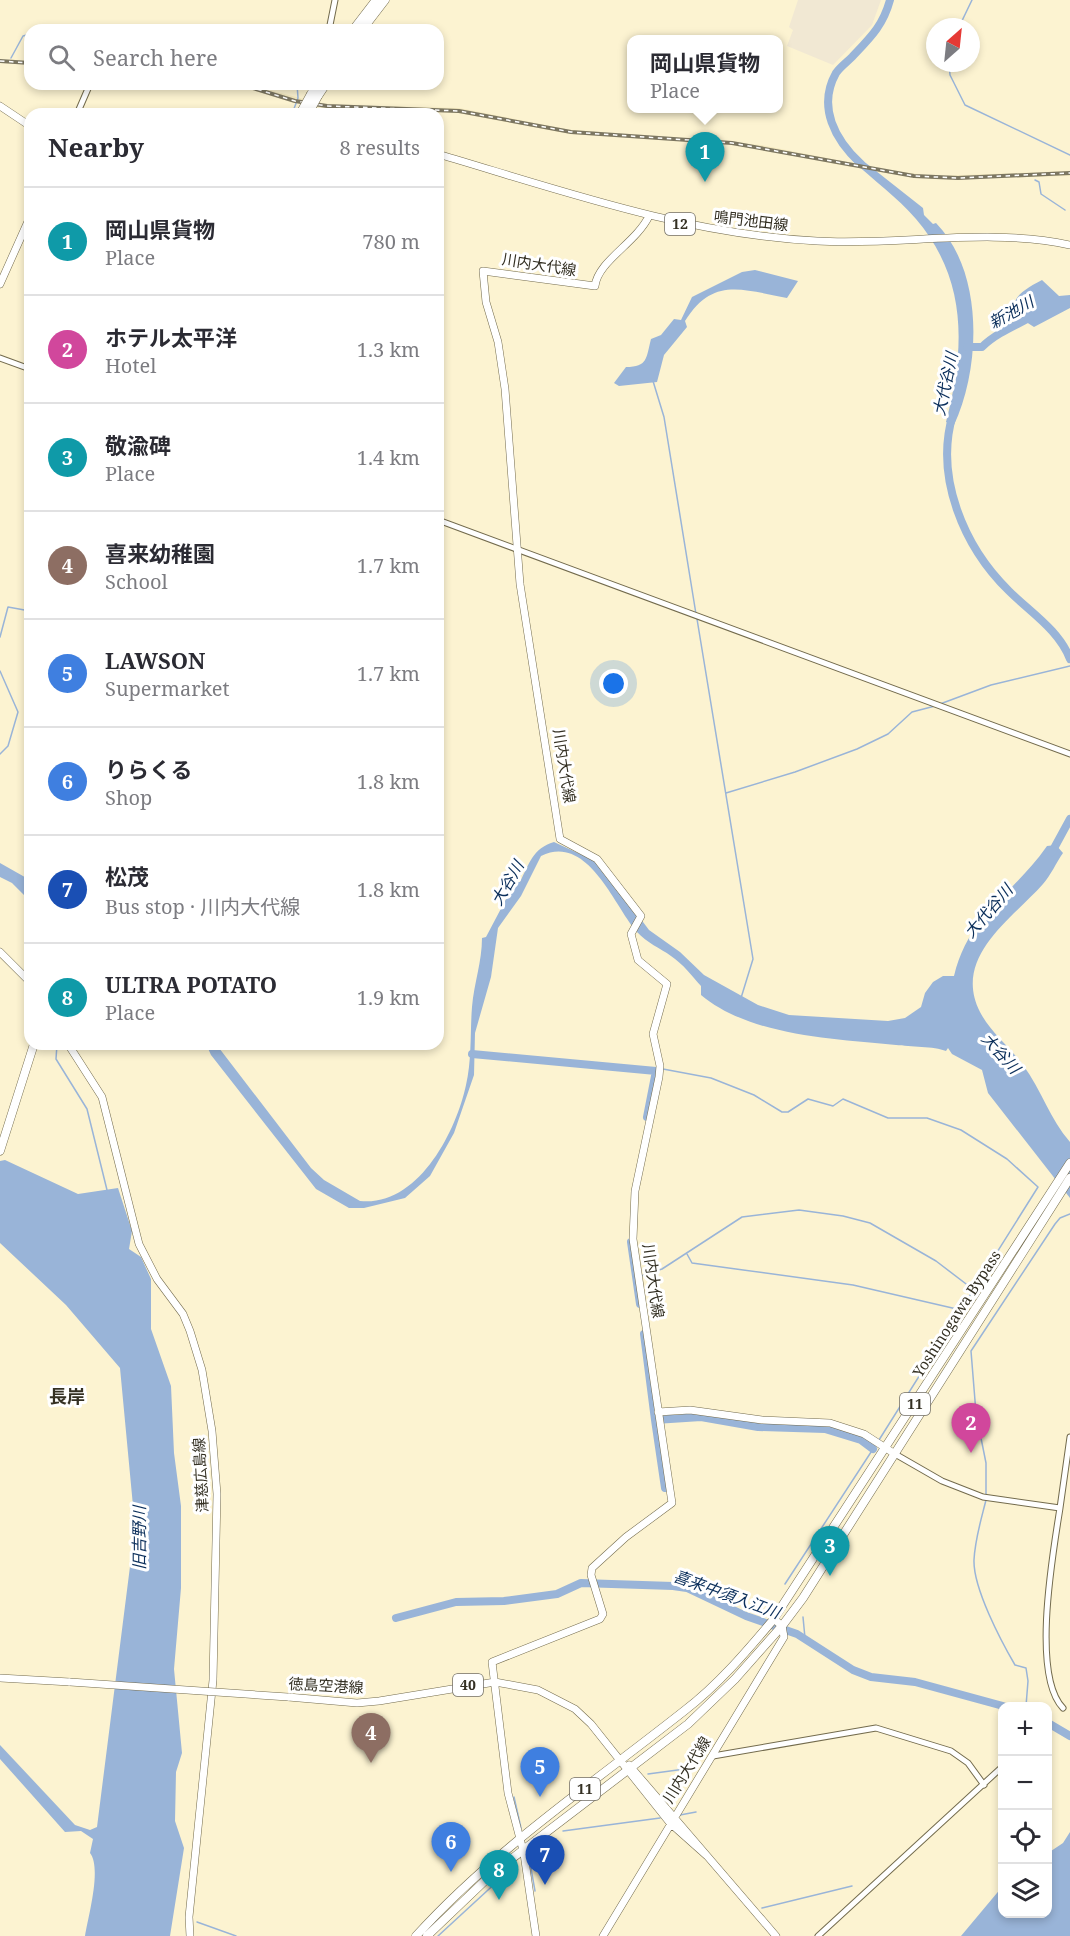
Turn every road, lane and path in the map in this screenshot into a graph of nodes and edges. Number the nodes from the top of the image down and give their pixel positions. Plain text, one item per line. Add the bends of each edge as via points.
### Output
1 (335, 0) edge
2 (376, 0) edge
3 (386, 0) edge
4 (329, 24) edge
5 (358, 24) edge
6 (367, 24) edge
7 (87, 90) edge
8 (316, 90) edge
9 (320, 90) edge
10 (315, 95) junction
11 (1, 107) edge
12 (80, 108) edge
13 (305, 108) edge
14 (311, 108) edge
15 (24, 122) edge
16 (444, 156) edge
17 (649, 216) junction
18 (24, 230) edge
19 (1070, 245) edge
20 (0, 284) edge
21 (0, 358) edge
22 (24, 367) edge
23 (444, 522) edge
24 (517, 549) junction
25 (1070, 754) edge
26 (0, 952) edge
27 (24, 976) edge
28 (32, 1050) edge
29 (72, 1050) edge
30 (0, 1151) edge
31 (1070, 1163) edge
32 (1070, 1178) edge
33 (658, 1412) junction
34 (1070, 1437) edge
35 (884, 1447) junction
36 (895, 1454) junction
37 (1060, 1508) junction
38 (779, 1624) junction
39 (0, 1678) edge
40 (495, 1682) junction
41 (1063, 1708) dead end
42 (713, 1756) junction
43 (622, 1760) junction
44 (629, 1769) junction
45 (998, 1771) edge
46 (984, 1785) junction
47 (672, 1819) junction
48 (520, 1839) junction
49 (523, 1850) junction
50 (190, 1936) edge
51 (416, 1936) edge
52 (427, 1936) edge
53 (536, 1936) edge
54 (603, 1936) edge
55 (777, 1936) edge
56 (818, 1936) edge

1 - 4 street
2 - 5 highway
3 - 6 highway
7 - 12 street
8 - 10 highway
9 - 10 highway
10 - 13 highway, bridge
10 - 14 highway, bridge
11 - 15 main road
16 - 17 main road, 鳴門池田線 / 12
17 - 19 main road, 鳴門池田線 / 12 via 740,234 818,242 1023,239
17 - 24 main road, 川内大代線 via 633,240 603,267 595,286 483,271 505,389
18 - 20 main road
21 - 22 street
23 - 24 street
24 - 25 street
24 - 33 main road, 川内大代線 via 560,839 597,859 640,918 632,930 638,960 667,984 653,1034 659,1077 635,1191 633,1239
26 - 27 main road
28 - 30 highway
29 - 50 main road, 津慈広島線 via 102,1097 139,1244 190,1331 202,1370 212,1431 218,1494 213,1680
31 - 35 highway, Yoshinogawa Bypass / 11
32 - 36 highway, Yoshinogawa Bypass / 11
33 - 35 main road via 690,1410 762,1420 830,1423 847,1427
33 - 40 main road, 川内大代線 via 672,1503 592,1568 603,1614 600,1619 492,1662
34 - 37 street
35 - 36 main road
35 - 38 highway, Yoshinogawa Bypass / 11
36 - 37 street via 942,1481 985,1497
36 - 38 highway, Yoshinogawa Bypass / 11
37 - 41 street via 1047,1625 1050,1686
38 - 42 main road, 川内大代線
38 - 43 highway, Yoshinogawa Bypass / 11 via 754,1643 683,1713
38 - 44 highway, Yoshinogawa Bypass / 11 via 762,1649 688,1724
39 - 40 main road, 徳島空港線 / 40, bridge via 357,1702
40 - 43 main road, 徳島空港線 / 40 via 555,1697 575,1709
40 - 48 main road, 川内大代線 via 508,1793
42 - 46 street via 873,1728 951,1751 968,1763
42 - 47 main road, 川内大代線
43 - 44 main road, 徳島空港線 / 40
43 - 48 highway, Yoshinogawa Bypass / 11
44 - 47 main road, 徳島空港線 / 40
44 - 49 highway, Yoshinogawa Bypass / 11
45 - 46 street
46 - 56 street
47 - 54 main road, 川内大代線
47 - 55 main road, 徳島空港線 / 40
48 - 49 main road, 川内大代線
48 - 51 highway, Yoshinogawa Bypass / 11 via 458,1892
49 - 52 highway, Yoshinogawa Bypass / 11
49 - 53 main road, 川内大代線

